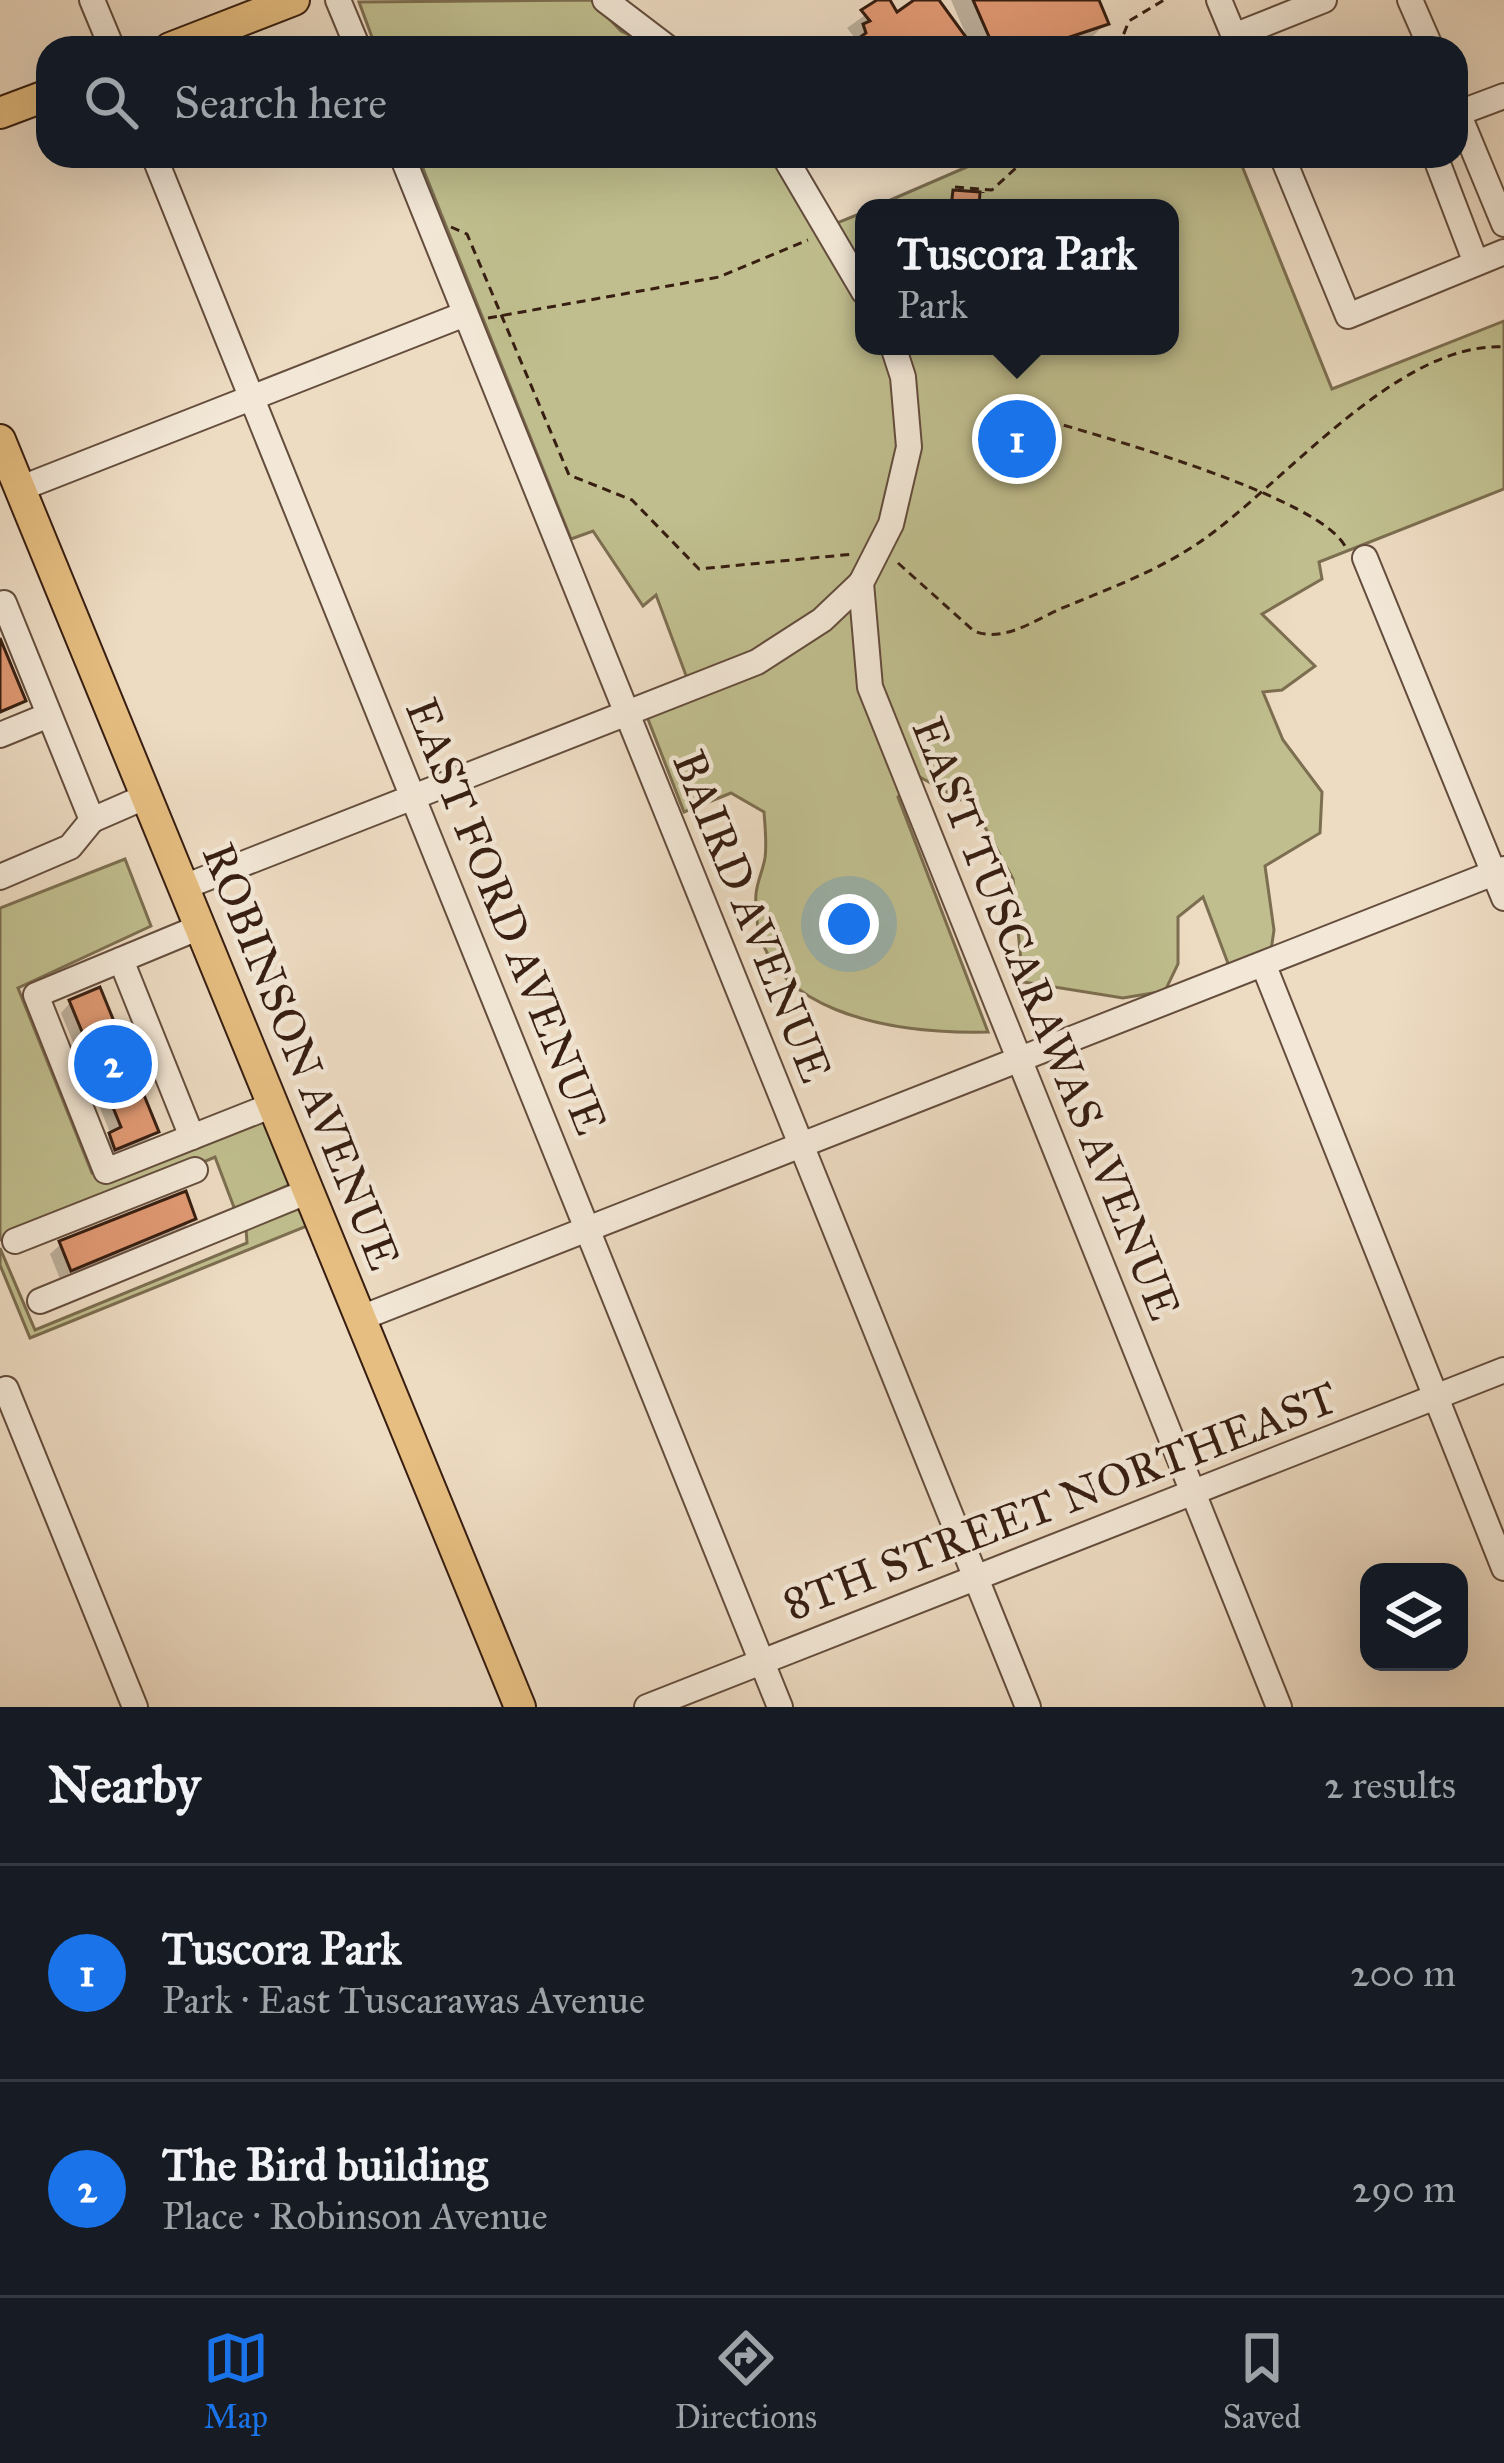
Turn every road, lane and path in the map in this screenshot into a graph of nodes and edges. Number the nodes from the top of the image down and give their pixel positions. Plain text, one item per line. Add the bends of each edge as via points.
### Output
1 (92, 0) edge
2 (294, 0) edge
3 (338, 0) edge
4 (605, 0) edge
5 (1164, 0) edge
6 (1219, 0) edge
7 (1324, 0) edge
8 (1410, 0) edge
9 (107, 36) edge
10 (201, 36) edge
11 (353, 36) edge
12 (652, 36) edge
13 (1124, 36) edge
14 (1426, 36) edge
15 (1504, 96) edge
16 (36, 100) edge
17 (1468, 108) edge
18 (0, 113) edge
19 (1468, 138) edge
20 (159, 168) edge
21 (406, 168) edge
22 (791, 168) edge
23 (1017, 168) edge
24 (1287, 168) edge
25 (1440, 168) edge
26 (955, 187) dead end
27 (984, 190) junction
28 (983, 199) edge
29 (823, 221) junction
30 (1504, 224) edge
31 (432, 230) junction
32 (1504, 252) edge
33 (1476, 263) junction
34 (855, 276) edge
35 (467, 318) junction
36 (500, 318) junction
37 (1504, 346) edge
38 (896, 355) edge
39 (251, 397) junction
40 (1035, 417) dead end
41 (0, 440) edge
42 (20, 489) junction
43 (1261, 494) junction
44 (880, 546) junction
45 (1359, 559) joint
46 (861, 583) junction
47 (4, 603) dead end
48 (626, 713) junction
49 (49, 715) junction
50 (0, 735) edge
51 (147, 796) junction
52 (413, 797) junction
53 (92, 820) junction
54 (1499, 871) edge
55 (0, 878) edge
56 (184, 887) junction
57 (1504, 898) edge
58 (200, 927) junction
59 (121, 960) junction
60 (1264, 966) junction
61 (1018, 1059) junction
62 (273, 1105) junction
63 (192, 1137) junction
64 (800, 1145) junction
65 (195, 1170) dead end
66 (309, 1191) junction
67 (588, 1229) junction
68 (15, 1241) dead end
69 (40, 1301) dead end
70 (361, 1318) junction
71 (1504, 1370) edge
72 (6, 1389) dead end
73 (1435, 1397) junction
74 (1194, 1492) junction
75 (1504, 1568) edge
76 (976, 1578) junction
77 (762, 1662) junction
78 (135, 1707) edge
79 (520, 1707) edge
80 (647, 1707) edge
81 (780, 1707) edge
82 (1028, 1707) edge
83 (1279, 1707) edge

1 - 9 street
2 - 10 main road
3 - 11 street
4 - 12 street
5 - 13 path via 1130,22
6 - 7 street via 1234,36
8 - 14 street
15 - 17 street
16 - 18 main road
19 - 30 street
20 - 39 street, EAST FORD AVENUE
21 - 31 street, BAIRD AVENUE
22 - 29 street
23 - 27 path
24 - 33 street via 1348,316
25 - 33 street
26 - 27 path
27 - 28 path
29 - 34 street
29 - 36 path via 807,242 718,278
31 - 35 street, BAIRD AVENUE
31 - 36 path via 454,226 467,234
32 - 33 street
35 - 36 path
35 - 39 street
35 - 48 street, BAIRD AVENUE
36 - 44 path via 562,467 632,500 699,569
37 - 43 path via 1471,348 1349,412
38 - 44 street via 909,447
39 - 42 street
39 - 52 street, EAST FORD AVENUE
40 - 43 path via 1149,449
41 - 42 main road, ROBINSON AVENUE
42 - 51 main road, ROBINSON AVENUE
43 - 44 path via 1145,574 986,636
43 - 45 path via 1336,533
44 - 46 street
45 - 54 street
46 - 48 street via 770,655
46 - 61 street, EAST TUSCARAWAS AVENUE via 880,722
47 - 49 street
48 - 52 street
48 - 64 street, BAIRD AVENUE
49 - 50 street
49 - 53 street
51 - 53 street
51 - 56 main road, ROBINSON AVENUE
52 - 56 street
52 - 67 street, EAST FORD AVENUE
53 - 55 street via 70,847
54 - 57 street
54 - 60 street
56 - 58 main road, ROBINSON AVENUE
58 - 59 street
58 - 62 main road, ROBINSON AVENUE
59 - 63 street
59 - 63 street via 36,995 106,1171
60 - 61 street
60 - 73 street
61 - 64 street
61 - 74 street, EAST TUSCARAWAS AVENUE
62 - 63 street
62 - 66 main road, ROBINSON AVENUE
64 - 67 street
64 - 76 street, BAIRD AVENUE
65 - 68 street
66 - 69 street
66 - 70 main road, ROBINSON AVENUE
67 - 70 street
67 - 77 street, EAST FORD AVENUE
70 - 79 main road, ROBINSON AVENUE
71 - 73 street, 8TH STREET NORTHEAST
72 - 78 street
73 - 74 street, 8TH STREET NORTHEAST
73 - 75 street
74 - 76 street, 8TH STREET NORTHEAST
74 - 83 street, EAST TUSCARAWAS AVENUE
76 - 77 street, 8TH STREET NORTHEAST
76 - 82 street, BAIRD AVENUE
77 - 80 street, 8TH STREET NORTHEAST
77 - 81 street, EAST FORD AVENUE

